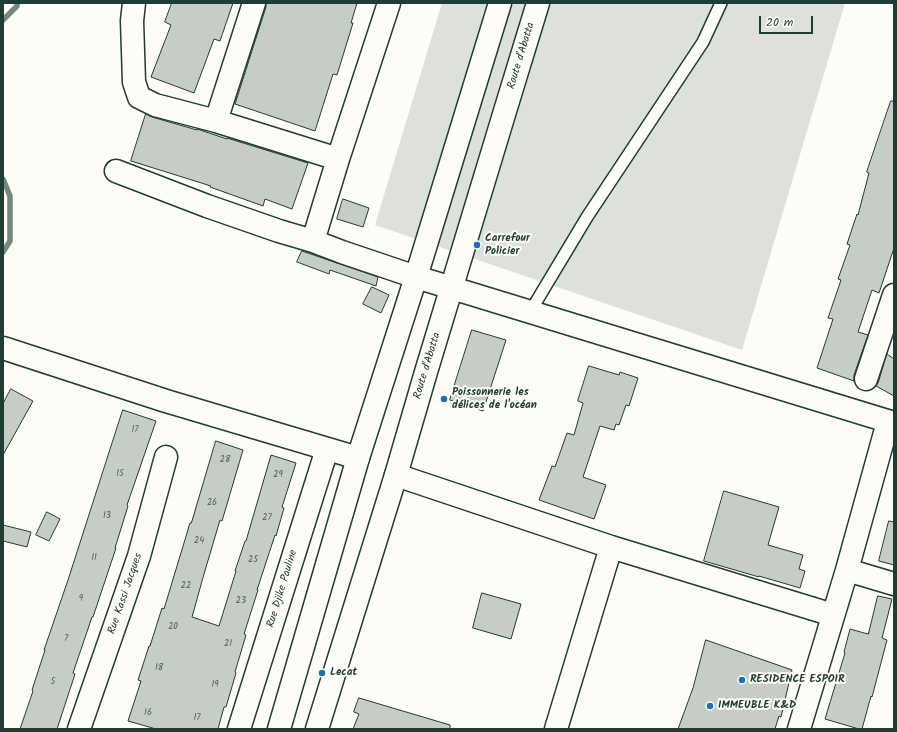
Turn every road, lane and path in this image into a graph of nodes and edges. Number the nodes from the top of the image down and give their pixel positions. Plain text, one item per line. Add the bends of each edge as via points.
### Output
1 (134, 3) edge
2 (254, 3) edge
3 (389, 3) edge
4 (500, 3) edge
5 (538, 3) edge
6 (722, 3) edge
7 (216, 121) junction
8 (338, 159) junction
9 (116, 171) dead end
10 (313, 240) junction
11 (416, 277) junction
12 (452, 288) junction
13 (894, 295) edge
14 (530, 312) junction
15 (3, 348) edge
16 (866, 379) dead end
17 (891, 423) edge
18 (327, 449) junction
19 (166, 457) dead end
20 (358, 458) junction
21 (396, 475) junction
22 (612, 547) junction
23 (847, 570) junction
24 (894, 584) edge
25 (833, 615) junction
26 (79, 729) edge
27 (239, 729) edge
28 (279, 729) edge
29 (317, 729) edge
30 (556, 729) edge
31 (799, 729) edge

1 - 7 street via 134,82 139,97 155,105
2 - 7 street
3 - 8 street
4 - 11 street
5 - 12 street, Route d'Abatta
6 - 14 lane via 703,42 587,217
7 - 8 street
8 - 10 street
9 - 10 street via 207,206
10 - 11 street
11 - 12 street
11 - 20 street
12 - 14 street
12 - 21 street, Route d'Abatta
13 - 16 street
14 - 17 street
15 - 18 street via 166,401
17 - 23 street
18 - 20 street
18 - 27 street, Rue Djike Pauline
19 - 26 street, Rue Kassi Jacques via 139,556
20 - 28 street
21 - 22 street
21 - 29 street, Route d'Abatta
22 - 25 street
22 - 30 street
23 - 24 street
23 - 25 street
25 - 31 street

